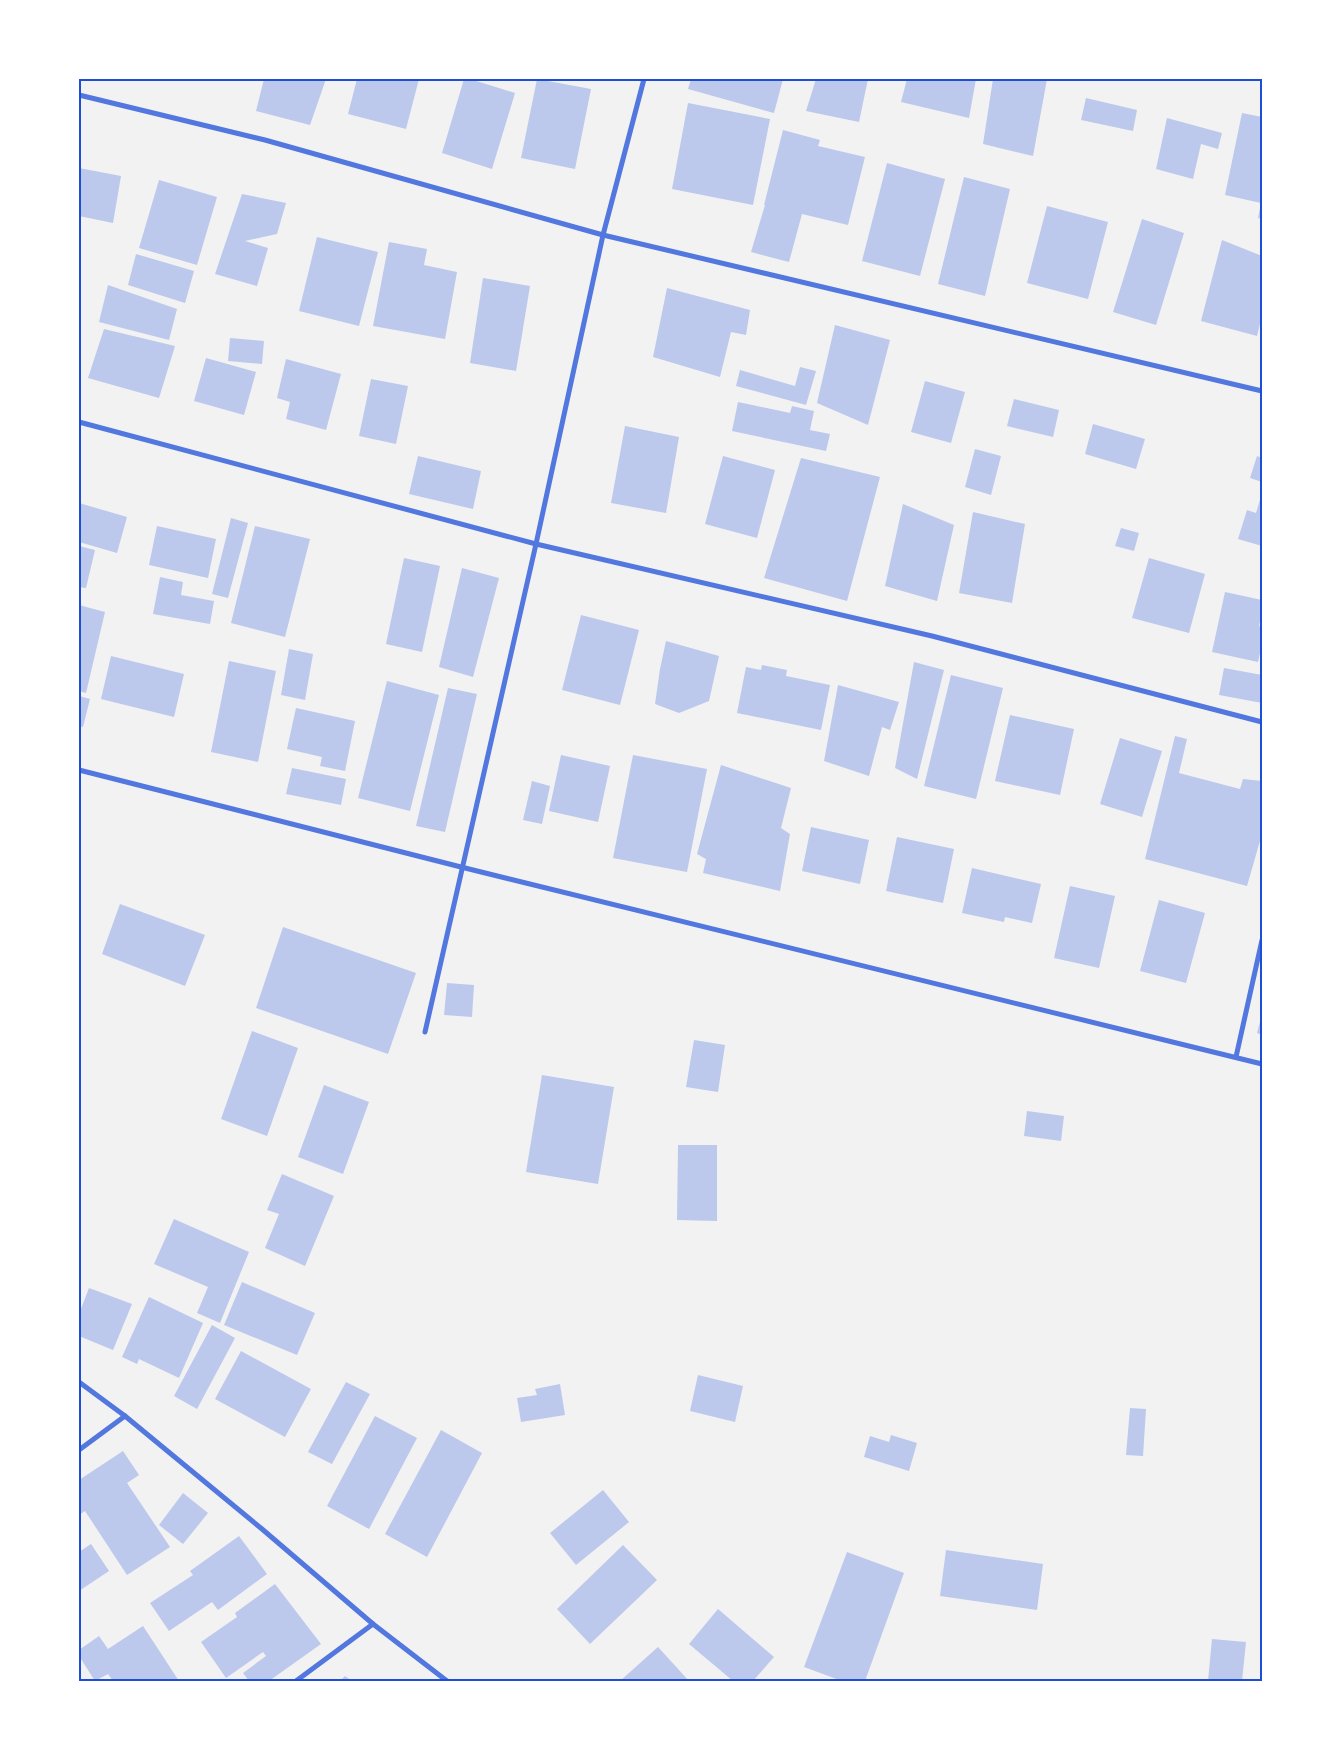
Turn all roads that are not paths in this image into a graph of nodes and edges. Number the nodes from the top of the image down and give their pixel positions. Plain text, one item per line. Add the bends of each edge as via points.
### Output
1 (644, 79) edge
2 (79, 95) edge
3 (603, 235) junction
4 (1262, 391) edge
5 (79, 422) edge
6 (536, 544) junction
7 (1262, 722) edge
8 (79, 770) edge
9 (462, 868) junction
10 (1262, 940) edge
11 (425, 1032) dead end
12 (1236, 1057) junction
13 (1262, 1064) edge
14 (79, 1382) edge
15 (125, 1416) junction
16 (79, 1450) edge
17 (373, 1624) junction
18 (296, 1681) edge
19 (447, 1681) edge

1 - 3 street
2 - 3 street via 265,140
3 - 4 street
3 - 6 street
5 - 6 street
6 - 7 street via 932,636
6 - 9 street
8 - 9 street
9 - 11 street
9 - 12 street
10 - 12 street
12 - 13 street
14 - 15 street
15 - 16 street
15 - 17 street
17 - 18 street
17 - 19 street

